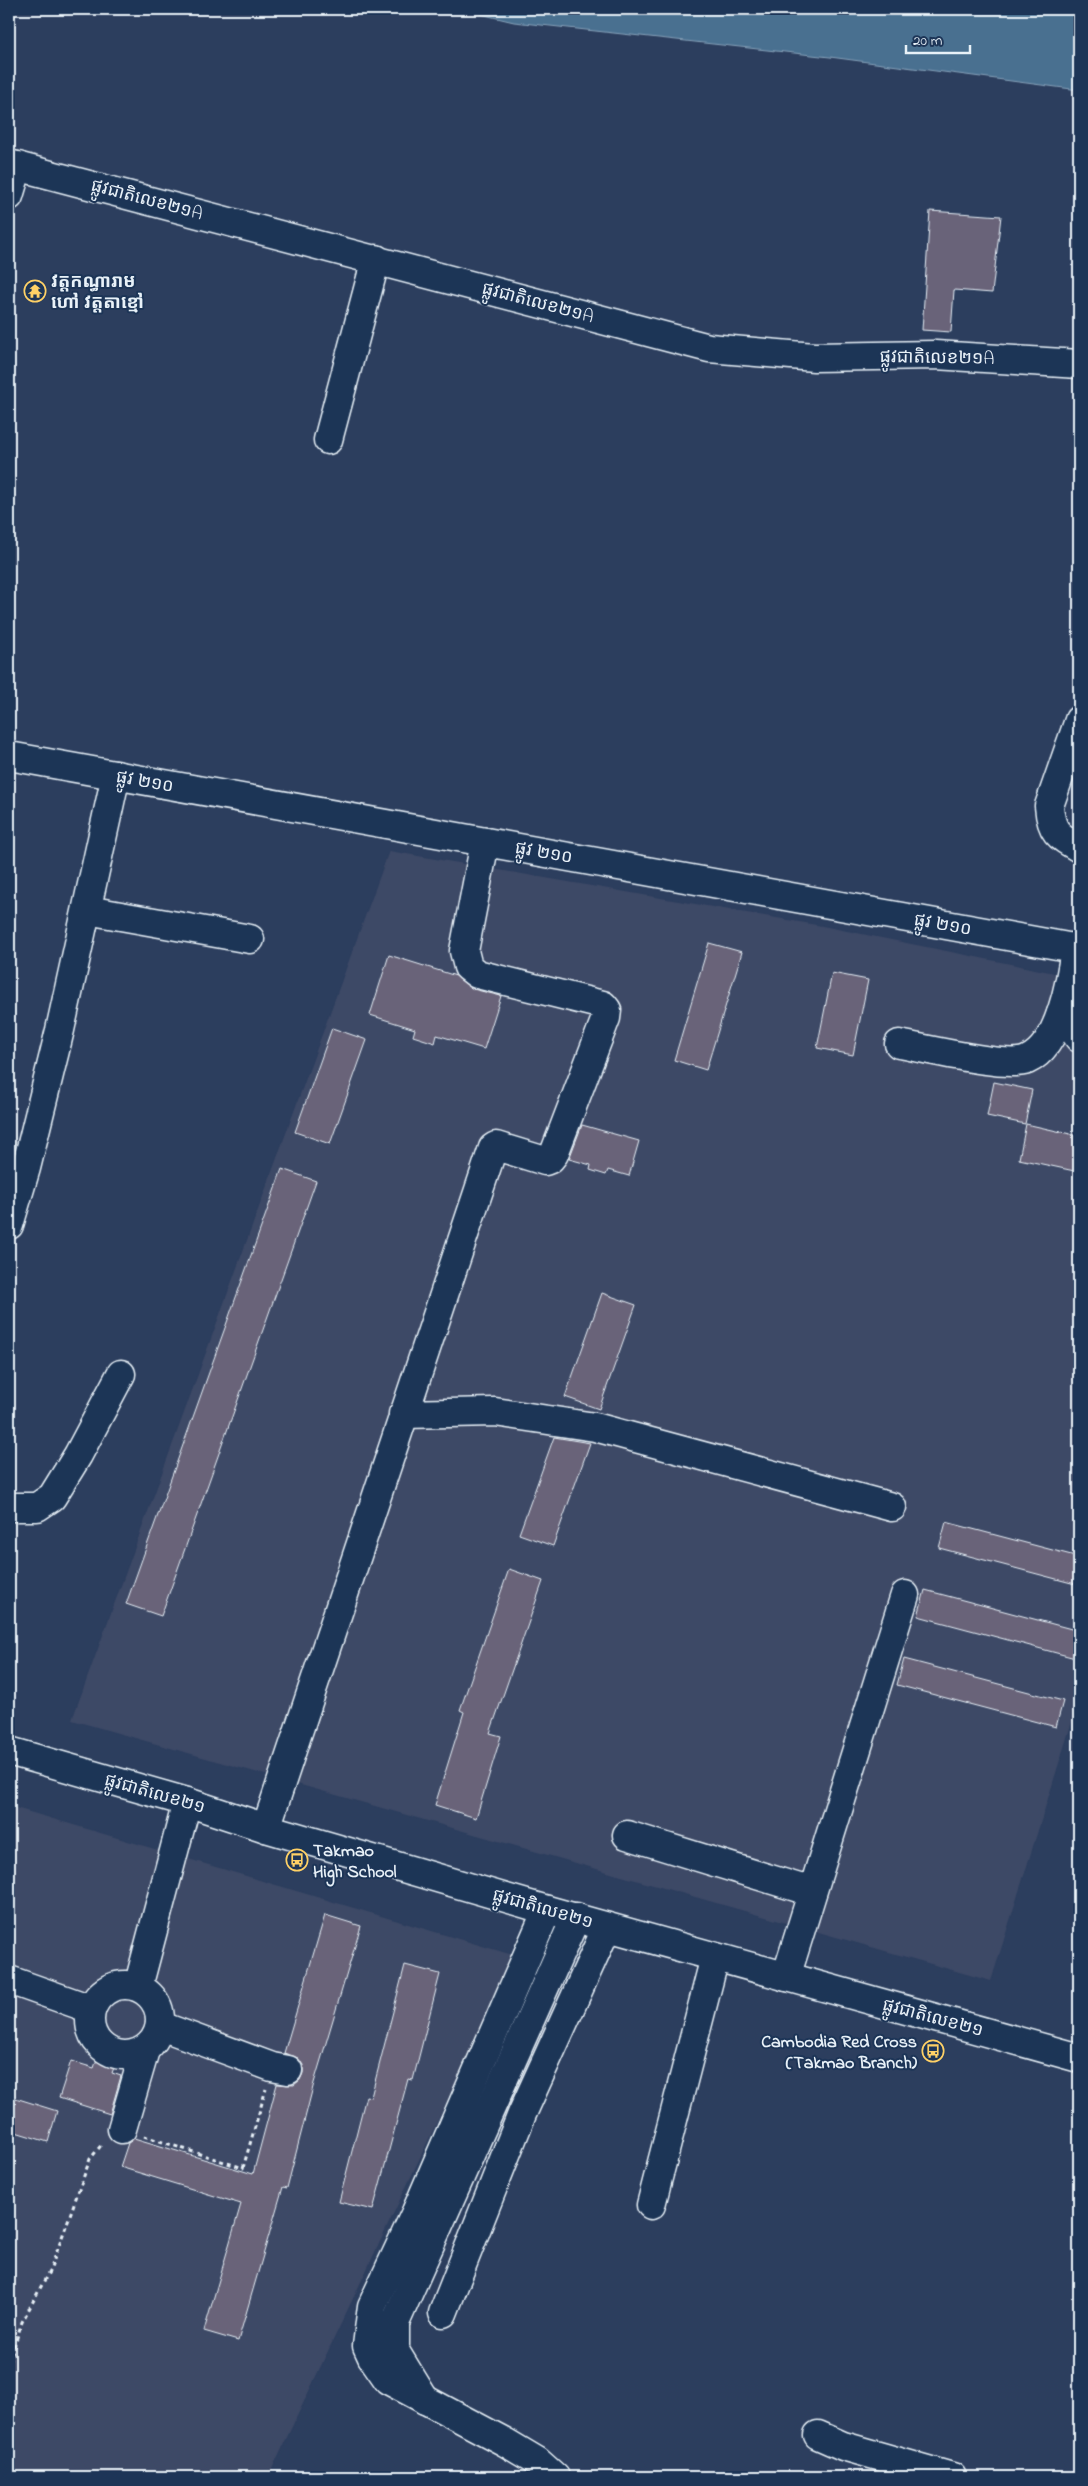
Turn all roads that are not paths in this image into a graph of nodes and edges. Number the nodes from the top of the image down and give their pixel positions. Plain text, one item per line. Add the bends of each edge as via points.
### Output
1 (14, 165) edge
2 (9, 196) edge
3 (376, 259) junction
4 (1079, 364) edge
5 (328, 440) dead end
6 (1079, 720) edge
7 (9, 756) edge
8 (116, 776) junction
9 (485, 842) junction
10 (1079, 848) edge
11 (86, 910) junction
12 (250, 939) dead end
13 (1077, 948) edge
14 (1061, 1014) junction
15 (1079, 1038) edge
16 (899, 1044) dead end
17 (18, 1167) edge
18 (9, 1225) edge
19 (121, 1374) dead end
20 (404, 1414) junction
21 (9, 1507) edge
22 (892, 1507) dead end
23 (905, 1595) dead end
24 (9, 1751) edge
25 (187, 1802) junction
26 (266, 1828) junction
27 (627, 1835) dead end
28 (812, 1892) junction
29 (547, 1910) junction
30 (576, 1917) junction
31 (607, 1927) junction
32 (715, 1956) junction
33 (786, 1977) junction
34 (9, 1980) edge
35 (138, 1987) junction
36 (91, 2009) junction
37 (160, 2026) junction
38 (145, 2050) junction
39 (1078, 2053) edge
40 (280, 2068) road end
41 (122, 2129) road end
42 (651, 2205) dead end
43 (444, 2313) dead end
44 (426, 2401) junction
45 (818, 2435) dead end
46 (555, 2477) edge
47 (952, 2477) edge

1 - 2 street
1 - 3 street, ផ្លូវជាតិលេខ២១A
3 - 4 street, ផ្លូវជាតិលេខ២១A via 709,348 814,357 935,355
3 - 5 street
6 - 10 street via 1049,806 1050,821 1057,835
7 - 8 street, ផ្លូវ ២១០
8 - 9 street, ផ្លូវ ២១០
8 - 11 street
9 - 13 street, ផ្លូវ ២១០
9 - 20 street via 464,951 468,967 477,974 603,1005 606,1018 550,1160 496,1146 493,1148
11 - 12 street
11 - 17 street
13 - 14 street
14 - 15 street
14 - 16 street via 1045,1047 1027,1061 1001,1062
17 - 18 street
19 - 21 street via 52,1497 37,1507
20 - 22 street via 495,1412 595,1427
20 - 26 street
23 - 28 street
24 - 25 street, ផ្លូវជាតិលេខ២១
25 - 26 street, ផ្លូវជាតិលេខ២១
25 - 35 street
26 - 29 street, ផ្លូវជាតិលេខ២១
27 - 28 street
28 - 33 street
29 - 30 street, ផ្លូវជាតិលេខ២១
29 - 44 street via 372,2306 367,2346 372,2358 388,2380
30 - 31 street, ផ្លូវជាតិលេខ២១
30 - 44 street via 395,2323 394,2351
31 - 32 street, ផ្លូវជាតិលេខ២១
31 - 43 street via 522,2114
32 - 33 street, ផ្លូវជាតិលេខ២១
32 - 42 street
33 - 39 street, ផ្លូវជាតិលេខ២១
34 - 36 street
35 - 36 street via 124,1984 110,1988 98,1996
35 - 37 street via 152,1996 159,2010
36 - 38 street via 89,2024 94,2038 104,2048 117,2055 131,2056
37 - 38 street via 155,2039
37 - 40 street
38 - 41 street
44 - 46 street via 506,2442 537,2461
45 - 47 street via 843,2446

